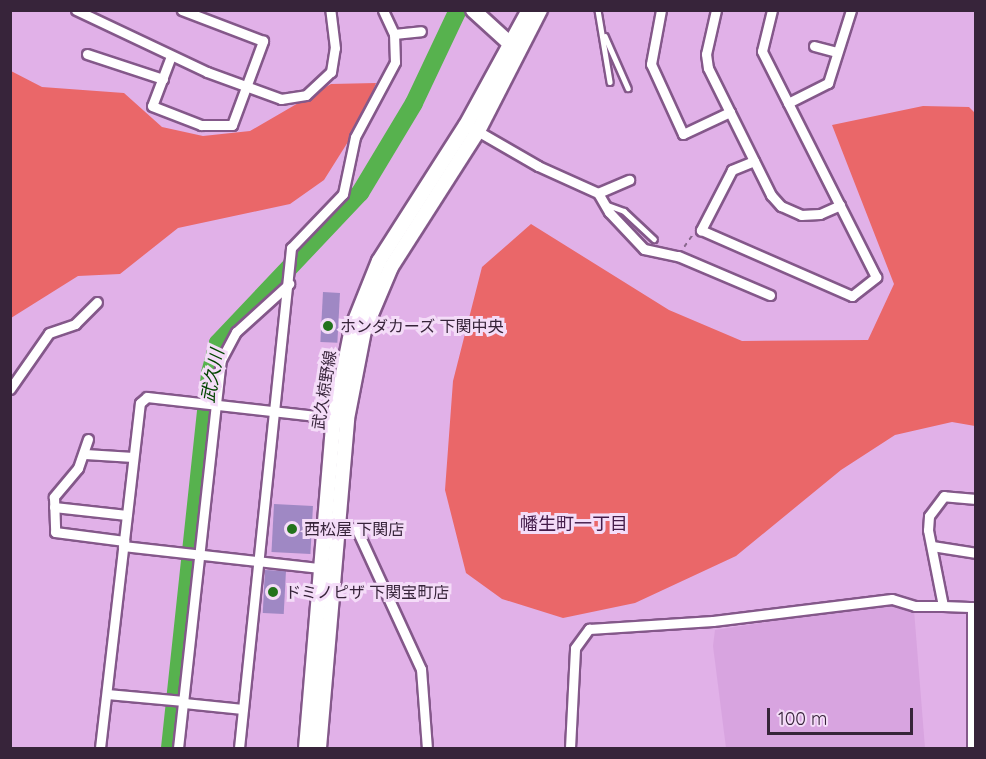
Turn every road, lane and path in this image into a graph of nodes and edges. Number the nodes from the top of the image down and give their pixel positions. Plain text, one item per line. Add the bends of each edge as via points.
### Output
1 (76, 10) edge
2 (182, 10) edge
3 (330, 10) edge
4 (383, 10) edge
5 (473, 10) edge
6 (529, 10) edge
7 (540, 10) edge
8 (598, 10) edge
9 (661, 10) edge
10 (716, 10) edge
11 (772, 10) edge
12 (850, 10) edge
13 (93, 14) edge
14 (421, 31) dead end
15 (602, 31) junction
16 (394, 34) junction
17 (814, 46) dead end
18 (516, 49) junction
19 (837, 52) junction
20 (87, 54) dead end
21 (171, 56) junction
22 (163, 80) junction
23 (610, 81) dead end
24 (247, 87) junction
25 (628, 88) dead end
26 (788, 103) junction
27 (730, 112) junction
28 (472, 128) junction
29 (754, 161) junction
30 (629, 180) dead end
31 (598, 193) junction
32 (605, 204) junction
33 (840, 205) junction
34 (701, 230) junction
35 (654, 239) dead end
36 (678, 256) junction
37 (288, 284) junction
38 (770, 295) dead end
39 (96, 302) dead end
40 (10, 389) edge
41 (214, 405) junction
42 (275, 412) junction
43 (334, 418) junction
44 (88, 440) dead end
45 (85, 454) junction
46 (134, 457) junction
47 (975, 499) edge
48 (54, 507) junction
49 (127, 515) junction
50 (338, 524) junction
51 (124, 544) junction
52 (932, 546) junction
53 (975, 553) edge
54 (198, 554) junction
55 (260, 562) junction
56 (327, 569) junction
57 (943, 606) junction
58 (974, 607) edge
59 (106, 694) junction
60 (183, 702) junction
61 (243, 709) junction
62 (100, 748) edge
63 (178, 748) edge
64 (239, 748) edge
65 (306, 748) edge
66 (319, 748) edge
67 (428, 748) edge
68 (570, 748) edge
69 (972, 748) edge

1 - 13 street
2 - 24 street via 263,41
3 - 24 street via 335,56 331,72 316,89 281,99
4 - 16 street
5 - 18 main road
6 - 18 main road, 武久椋野線
7 - 18 main road, 武久椋野線
8 - 15 lane
9 - 27 street via 651,64 683,134
10 - 27 street via 706,61
11 - 26 street via 762,51
12 - 19 street
13 - 21 street
14 - 16 street
15 - 23 lane
15 - 25 lane
16 - 37 street via 395,62 356,137 343,195 291,248
17 - 19 street
18 - 28 main road, 武久椋野線
19 - 26 street via 828,83
20 - 22 street
21 - 22 street
21 - 24 street
22 - 24 street via 152,106 201,125 232,125
26 - 33 street
27 - 29 street
28 - 31 street via 538,166
28 - 43 main road, 武久椋野線 via 379,261 364,293 343,360
28 - 50 main road, 武久椋野線 via 395,258 370,313 350,393
29 - 33 street via 771,195 792,213 816,215
29 - 34 street via 732,170
30 - 31 street
31 - 32 street
32 - 35 lane via 624,211
32 - 36 street via 640,246
33 - 34 street via 876,277 852,296
34 - 36 path via 694,232
36 - 38 street
37 - 41 street via 229,341
37 - 42 street
39 - 40 street via 75,324 49,333
41 - 42 street
41 - 46 street via 147,397 140,403
41 - 54 street
42 - 43 street
42 - 55 street
43 - 56 main road, 武久椋野線
44 - 45 street
45 - 46 street
45 - 48 street via 71,480 54,497
46 - 49 street
47 - 52 street via 944,496 929,516
48 - 49 street
48 - 51 street via 56,532
49 - 51 street
50 - 56 main road, 武久椋野線
50 - 67 street via 357,530 421,669
51 - 54 street
51 - 59 street
52 - 53 street
52 - 57 street
54 - 55 street
54 - 60 street
55 - 56 street
55 - 61 street
56 - 65 main road, 武久椋野線
56 - 66 main road, 武久椋野線
57 - 58 street
57 - 68 street via 915,606 892,599 690,624 589,629 575,648
58 - 69 street
59 - 60 street
59 - 62 street
60 - 61 street
60 - 63 street
61 - 64 street

